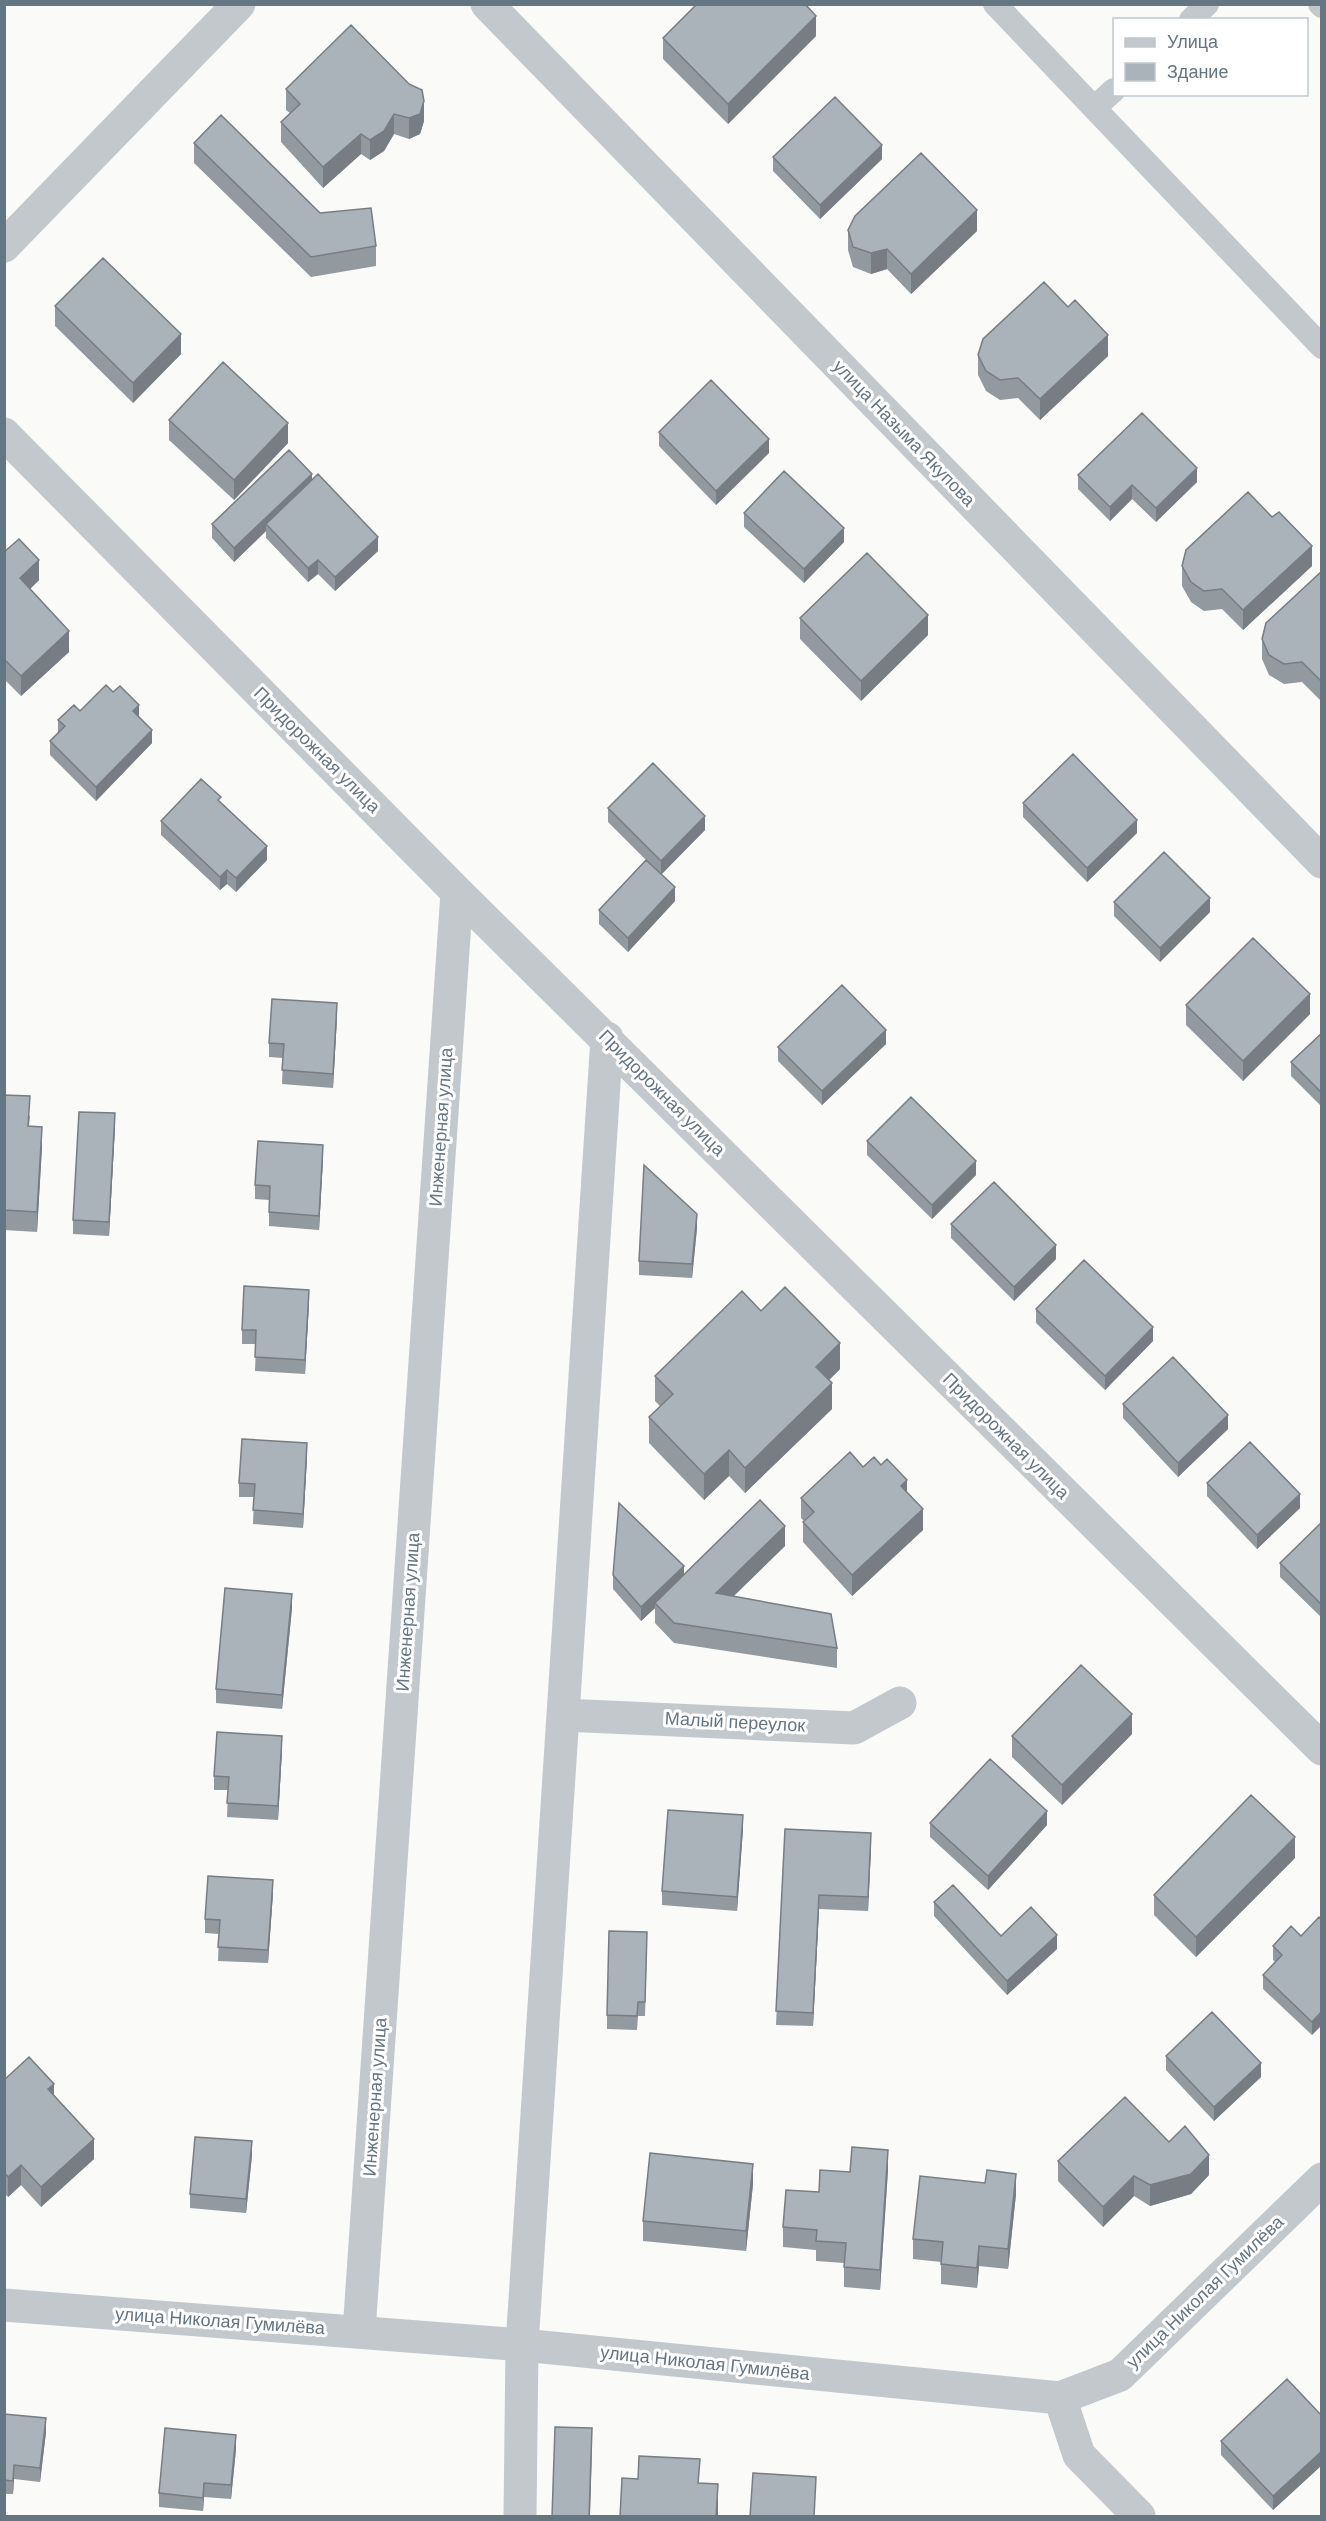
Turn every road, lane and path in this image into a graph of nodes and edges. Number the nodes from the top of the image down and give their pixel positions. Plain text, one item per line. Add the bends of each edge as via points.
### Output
1 (239, 4) edge
2 (487, 4) edge
3 (995, 4) edge
4 (1207, 4) edge
5 (510, 16) edge
6 (1193, 18) edge
7 (1113, 91) edge
8 (1095, 108) junction
9 (4, 246) edge
10 (1322, 347) edge
11 (4, 434) edge
12 (1322, 862) edge
13 (457, 892) junction
14 (607, 1038) junction
15 (900, 1703) dead end
16 (563, 1715) junction
17 (1322, 1749) edge
18 (1322, 2179) edge
19 (4, 2305) edge
20 (359, 2332) junction
21 (522, 2344) junction
22 (1060, 2398) junction
23 (520, 2517) edge
24 (1139, 2517) edge

1 - 9 street
2 - 5 street, улица Назыма Якупова
3 - 8 lane
4 - 6 lane
5 - 12 street, улица Назыма Якупова
7 - 8 lane
8 - 10 lane
11 - 13 street, Придорожная улица
13 - 14 street, Придорожная улица
13 - 20 street, Инженерная улица
14 - 16 street
14 - 17 street, Придорожная улица
15 - 16 street, Малый переулок via 854,1728
16 - 21 street
18 - 22 street, улица Николая Гумилёва via 1120,2375
19 - 20 street, улица Николая Гумилёва
20 - 21 street, улица Николая Гумилёва
21 - 22 street, улица Николая Гумилёва
21 - 23 street
22 - 24 street via 1079,2455

